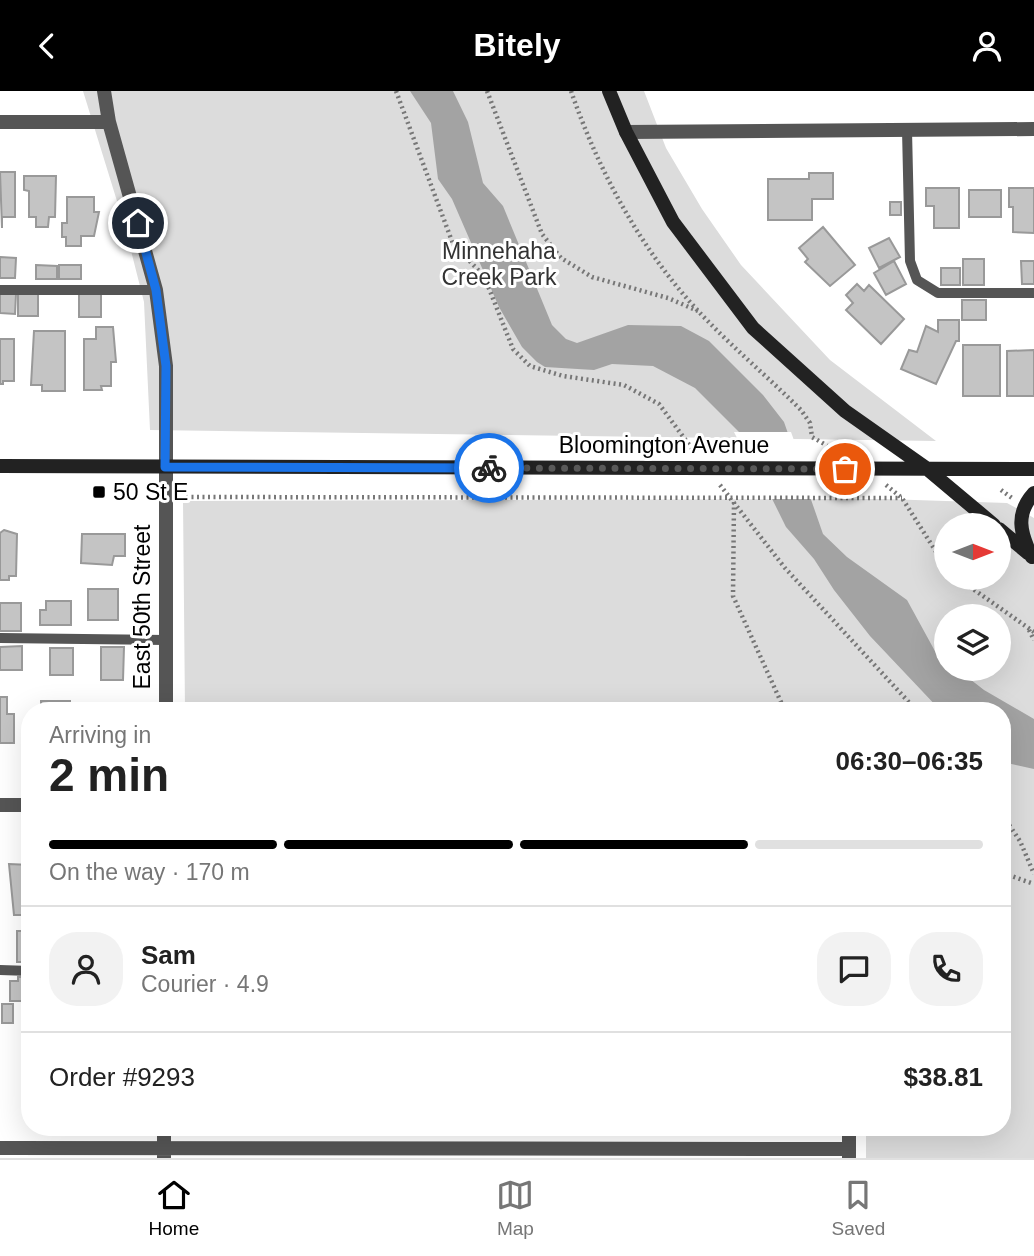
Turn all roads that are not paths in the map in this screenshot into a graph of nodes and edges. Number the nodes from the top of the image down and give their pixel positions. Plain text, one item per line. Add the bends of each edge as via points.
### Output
1 (104, 91) edge
2 (609, 91) edge
3 (0, 122) edge
4 (109, 122) junction
5 (1034, 129) edge
6 (907, 130) junction
7 (626, 132) junction
8 (0, 290) edge
9 (156, 290) junction
10 (1034, 293) edge
11 (0, 466) edge
12 (165, 467) junction
13 (926, 468) junction
14 (1034, 469) edge
15 (1034, 493) edge
16 (980, 513) edge
17 (1012, 540) edge
18 (1033, 558) edge
19 (0, 638) edge
20 (166, 640) junction
21 (166, 702) edge
22 (0, 805) edge
23 (21, 805) edge
24 (0, 970) edge
25 (21, 971) edge
26 (164, 1136) edge
27 (0, 1148) edge
28 (849, 1153) edge
29 (164, 1154) edge

1 - 4 street, East 50th Street
2 - 7 street
3 - 4 street
4 - 9 street, East 50th Street
5 - 6 street
6 - 7 street
6 - 10 lane via 910,261 916,280 938,293
7 - 13 street via 673,222 753,328 845,411
8 - 9 lane
9 - 12 street, East 50th Street via 166,366
11 - 12 street, Bloomington Avenue
12 - 13 street, Bloomington Avenue
12 - 20 street, East 50th Street
13 - 14 street, Bloomington Avenue
13 - 16 street
15 - 18 street via 1020,520
17 - 18 street
19 - 20 lane
20 - 21 street, East 50th Street
22 - 23 street
24 - 25 lane
26 - 29 street
27 - 29 street
28 - 29 street

